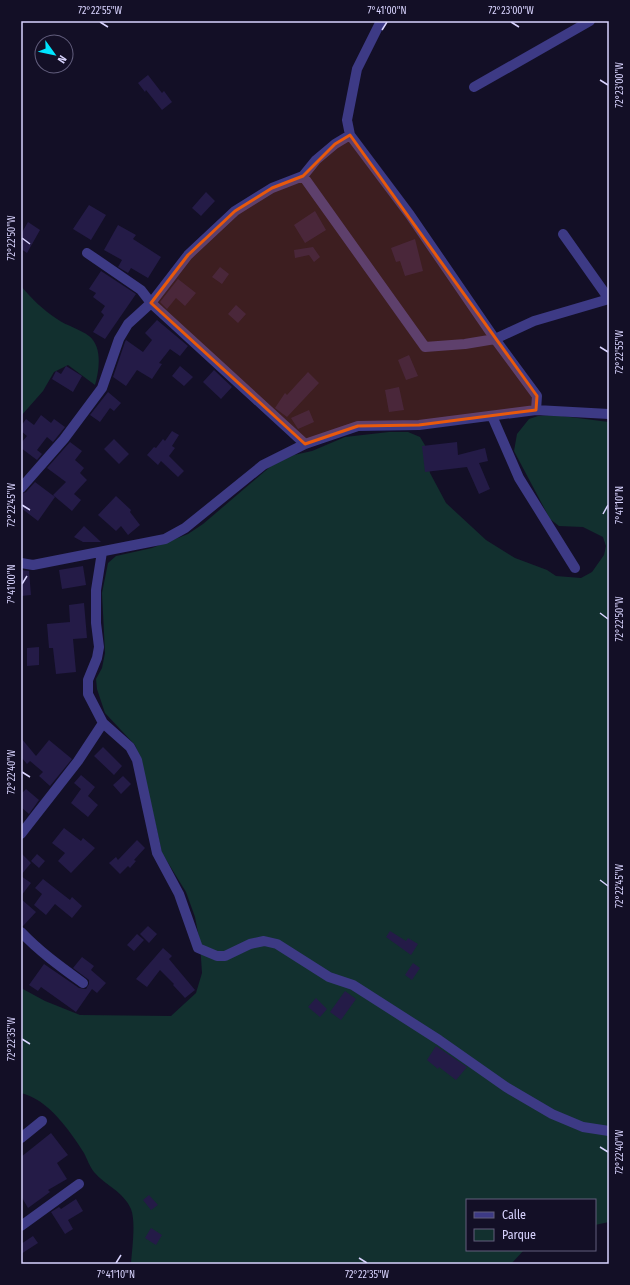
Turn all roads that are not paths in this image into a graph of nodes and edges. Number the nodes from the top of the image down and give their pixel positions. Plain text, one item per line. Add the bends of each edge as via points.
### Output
1 (381, 21) edge
2 (590, 21) edge
3 (474, 87) dead end
4 (350, 135) junction
5 (303, 176) junction
6 (562, 234) dead end
7 (87, 253) dead end
8 (609, 299) edge
9 (151, 303) junction
10 (495, 339) junction
11 (536, 410) junction
12 (609, 414) edge
13 (492, 416) junction
14 (305, 444) junction
15 (21, 488) edge
16 (102, 552) junction
17 (21, 563) edge
18 (575, 568) dead end
19 (103, 723) junction
20 (21, 834) edge
21 (21, 932) edge
22 (83, 983) dead end
23 (42, 1121) dead end
24 (609, 1131) edge
25 (21, 1138) edge
26 (79, 1184) dead end
27 (21, 1226) edge

1 - 4 street via 357,69 346,120
2 - 3 street
4 - 5 street via 316,160
4 - 10 street via 410,215
5 - 9 street via 272,188 235,211 188,255
5 - 10 street via 425,347
6 - 8 street
7 - 9 street via 141,290
8 - 10 street via 534,320
9 - 14 street
9 - 15 street via 128,324 119,339 102,388 64,439
10 - 11 street via 537,396
11 - 12 street
11 - 13 street
13 - 14 street via 419,425 358,426
13 - 18 street via 520,478
14 - 16 street via 264,465 185,528 165,539
16 - 17 street via 33,565
16 - 19 street via 96,590 99,647 88,680 88,694
19 - 20 street via 78,761
19 - 24 street via 130,747 137,760 157,853 179,894 198,948 217,956 226,956 250,944 264,941 277,944 329,976 353,985 506,1087 552,1114 583,1127
21 - 22 street via 53,962
23 - 25 street
26 - 27 street

